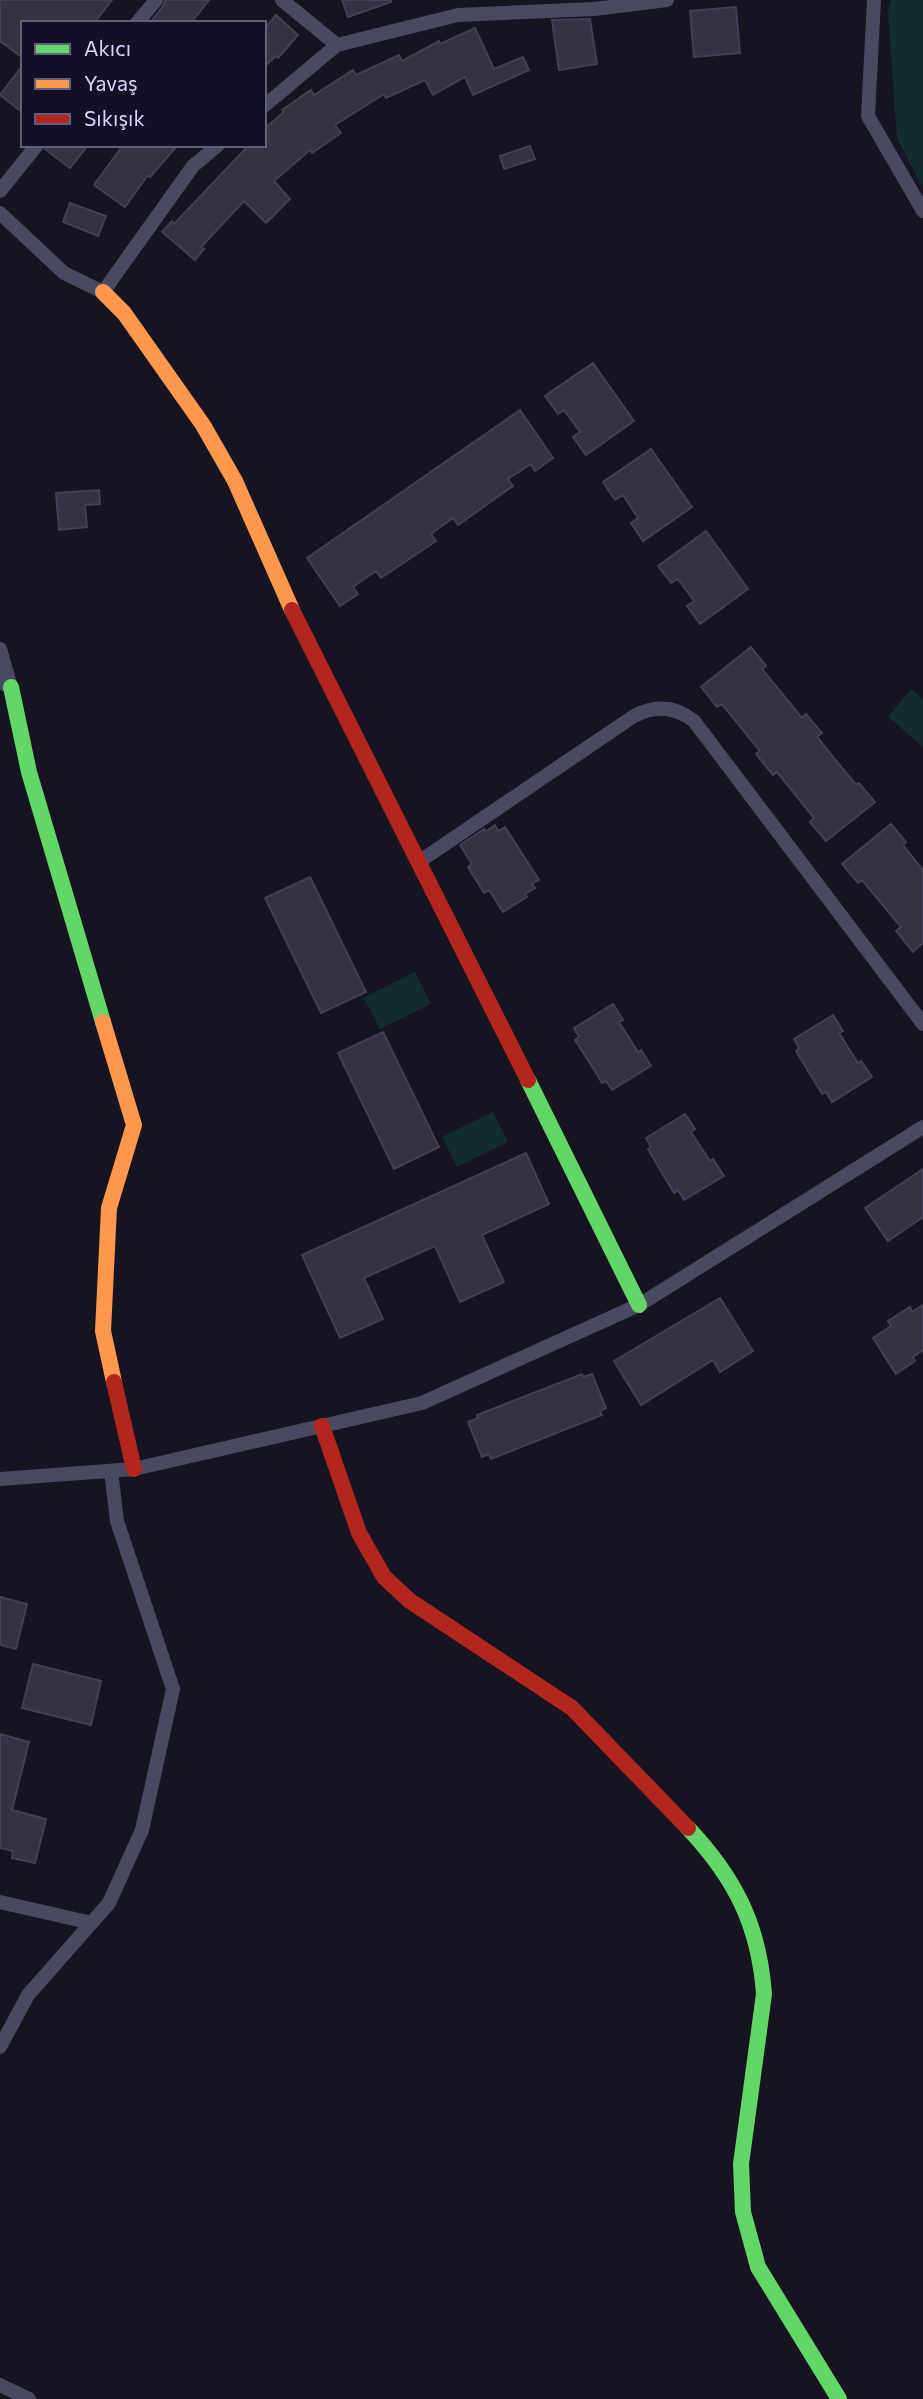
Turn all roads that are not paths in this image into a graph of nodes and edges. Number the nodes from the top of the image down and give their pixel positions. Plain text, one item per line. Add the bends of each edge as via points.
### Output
1 (156, 0) edge
2 (282, 0) edge
3 (667, 0) edge
4 (874, 0) edge
5 (593, 4) edge
6 (139, 21) edge
7 (337, 46) junction
8 (266, 104) edge
9 (35, 147) edge
10 (216, 147) edge
11 (0, 191) edge
12 (923, 211) edge
13 (0, 213) edge
14 (103, 292) junction
15 (0, 649) edge
16 (5, 685) edge
17 (420, 861) junction
18 (923, 1024) edge
19 (923, 1127) edge
20 (639, 1305) junction
21 (323, 1426) junction
22 (134, 1469) junction
23 (111, 1471) junction
24 (0, 1479) edge
25 (0, 1902) edge
26 (92, 1923) junction
27 (0, 2047) edge
28 (0, 2385) edge
29 (29, 2399) edge
30 (839, 2399) edge

1 - 6 street
2 - 7 street
3 - 5 street
4 - 12 street via 868,116
5 - 7 street via 458,15
7 - 8 street
9 - 11 street
10 - 14 street via 193,166
13 - 14 street via 64,273
14 - 17 street via 167,373 235,481 299,625
15 - 16 street
16 - 22 street via 134,1125 109,1208 103,1331
17 - 18 street via 634,716 653,709 673,709 694,721
17 - 20 street
19 - 20 street
20 - 21 street via 422,1403
21 - 22 street
21 - 30 street via 365,1548 384,1577 410,1601 572,1708 704,1845 742,1898 756,1937 764,1994 741,2164 746,2231 758,2267
22 - 23 street
23 - 24 street
23 - 26 street via 117,1521 173,1689 142,1830 109,1903
25 - 26 street
26 - 27 street via 28,1995
28 - 29 street

